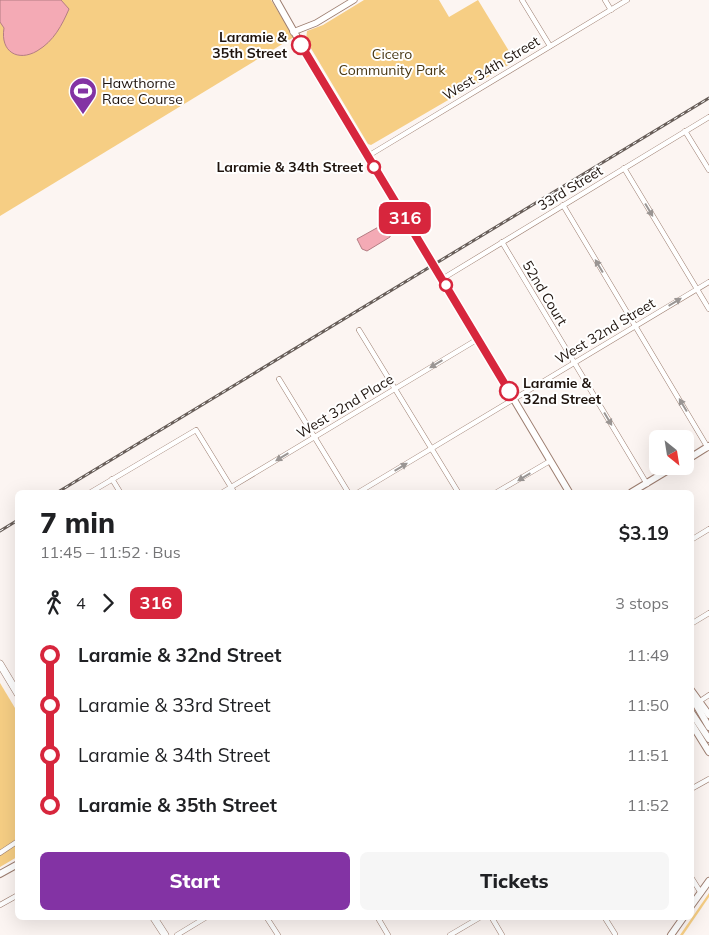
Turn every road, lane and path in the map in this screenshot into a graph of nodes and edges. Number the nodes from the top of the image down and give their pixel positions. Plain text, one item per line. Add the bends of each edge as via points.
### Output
1 (276, 0) edge
2 (354, 0) edge
3 (522, 0) edge
4 (605, 0) edge
5 (627, 0) edge
6 (611, 10) junction
7 (293, 32) junction
8 (550, 46) junction
9 (709, 117) edge
10 (685, 131) junction
11 (368, 156) junction
12 (624, 168) junction
13 (709, 170) edge
14 (563, 205) junction
15 (502, 242) junction
16 (422, 246) tunnel mouth
17 (436, 269) tunnel mouth
18 (442, 279) junction
19 (709, 282) edge
20 (697, 289) junction
21 (709, 309) edge
22 (635, 326) junction
23 (359, 330) dead end
24 (478, 339) junction
25 (574, 363) junction
26 (279, 379) dead end
27 (395, 389) junction
28 (514, 400) junction
29 (314, 438) junction
30 (709, 447) edge
31 (432, 449) junction
32 (694, 455) edge
33 (550, 461) junction
34 (662, 475) edge
35 (112, 480) junction
36 (647, 484) junction
37 (94, 490) edge
38 (119, 490) edge
39 (232, 490) edge
40 (347, 490) edge
41 (362, 490) edge
42 (457, 490) edge
43 (500, 490) edge
44 (568, 490) edge
45 (636, 490) edge
46 (709, 529) edge
47 (694, 538) edge
48 (709, 613) edge
49 (694, 622) edge
50 (0, 664) edge
51 (14, 681) edge
52 (694, 693) edge
53 (709, 695) edge
54 (700, 700) junction
55 (694, 701) edge
56 (709, 715) edge
57 (694, 716) edge
58 (709, 727) edge
59 (694, 728) edge
60 (709, 739) edge
61 (709, 752) edge
62 (709, 779) edge
63 (694, 788) edge
64 (15, 843) edge
65 (0, 854) edge
66 (15, 866) edge
67 (0, 874) edge
68 (709, 881) edge
69 (694, 882) edge
70 (701, 893) junction
71 (15, 897) edge
72 (694, 902) edge
73 (0, 905) edge
74 (155, 920) edge
75 (202, 920) edge
76 (268, 920) edge
77 (379, 920) edge
78 (476, 920) edge
79 (493, 920) edge
80 (606, 920) edge
81 (682, 920) edge
82 (615, 934) edge
83 (165, 935) edge
84 (177, 935) edge
85 (278, 935) edge
86 (388, 935) edge
87 (450, 935) edge
88 (502, 935) edge
89 (671, 935) edge

1 - 7 main road
2 - 7 street via 316,23
3 - 8 street
4 - 6 street
5 - 6 street, West 34th Street
6 - 8 street, West 34th Street
7 - 11 main road
8 - 11 street, West 34th Street
9 - 10 street, 33rd Street
10 - 12 street, 33rd Street
10 - 13 street
11 - 16 main road
12 - 14 street, 33rd Street
12 -> 20 street
14 - 15 street, 33rd Street
22 -> 14 street
15 - 18 street, 33rd Street
15 - 25 street, 52nd Court
17 - 18 main road
18 - 24 main road
19 - 20 street, West 32nd Street
20 - 21 street
22 -> 20 street, West 32nd Street
22 - 25 street, West 32nd Street
30 -> 22 street
23 - 27 street
24 -> 27 street, West 32nd Place
24 - 28 main road
25 - 28 street, West 32nd Street
25 -> 36 street, 52nd Court
26 - 29 street
27 - 29 street, West 32nd Place
27 - 31 street
28 - 31 street, West 32nd Street
28 - 33 main road
29 -> 39 street, West 32nd Place
29 - 40 street
30 - 32 main road
41 -> 31 street, West 32nd Street
31 - 42 street
33 -> 43 street
33 - 44 main road
34 - 36 main road
35 - 37 street
35 - 38 street
35 - 39 street via 196,430
36 - 45 main road
46 - 47 street
48 - 49 street
50 - 51 main road
52 - 54 main road
53 - 54 street
54 - 56 main road
55 - 58 main road
57 - 60 main road
59 - 61 main road
62 - 63 street
64 - 65 street
66 - 67 main road
68 - 70 main road
69 - 70 street
70 - 72 main road
71 - 73 street
74 - 83 main road
75 - 84 street
76 - 85 street
77 - 86 street
78 - 87 street
79 - 88 street
80 - 82 street
81 - 89 main road

